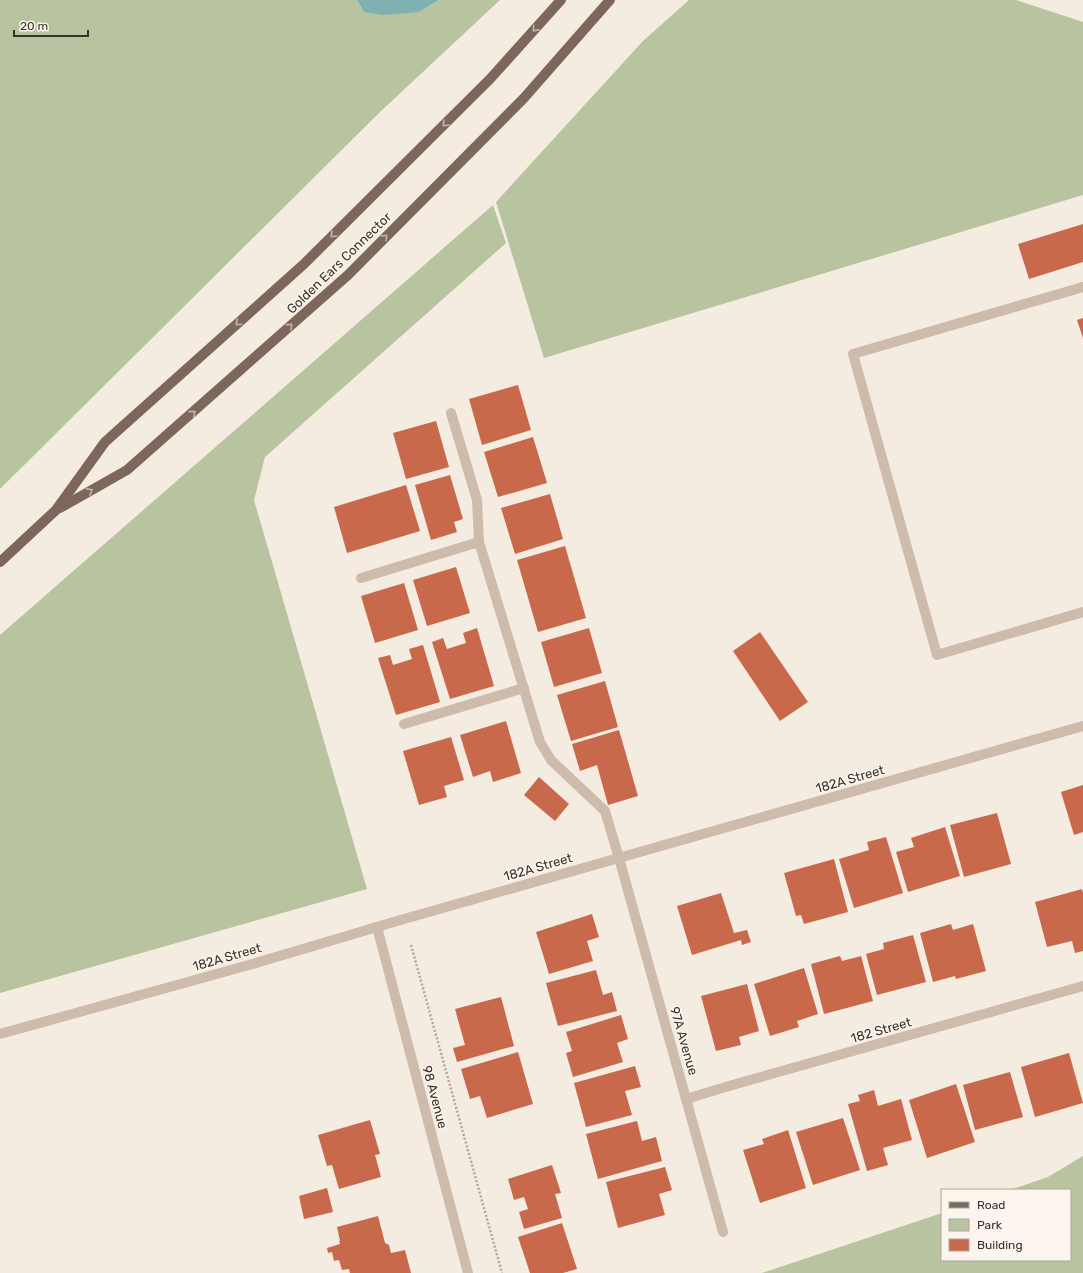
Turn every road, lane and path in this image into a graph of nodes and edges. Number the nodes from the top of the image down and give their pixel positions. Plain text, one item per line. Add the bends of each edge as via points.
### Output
1 (560, 0) edge
2 (610, 0) edge
3 (1083, 287) edge
4 (451, 413) dead end
5 (56, 510) junction
6 (479, 542) junction
7 (0, 562) edge
8 (361, 578) dead end
9 (1083, 612) edge
10 (524, 688) junction
11 (404, 724) dead end
12 (1083, 726) edge
13 (619, 858) junction
14 (377, 927) junction
15 (411, 945) dead end
16 (1083, 986) edge
17 (0, 1034) edge
18 (686, 1099) junction
19 (723, 1232) dead end
20 (468, 1273) edge
21 (502, 1273) edge

1 -> 5 main road, Golden Ears Connector via 490,79 304,264 105,442
5 -> 2 main road, Golden Ears Connector via 127,470 348,275 524,98
3 - 9 street via 853,354 937,655
4 - 6 street, 97A Avenue via 477,500
5 - 7 main road, Golden Ears Connector
6 - 8 street
6 - 10 street, 97A Avenue
10 - 11 street
10 - 13 street, 97A Avenue via 544,751 605,811
12 - 13 street, 182A Street
13 - 14 street, 182A Street
13 - 18 street, 97A Avenue
14 - 17 street, 182A Street
14 - 20 street, 98 Avenue
15 - 21 path
16 - 18 street, 182 Street
18 - 19 street, 97A Avenue

